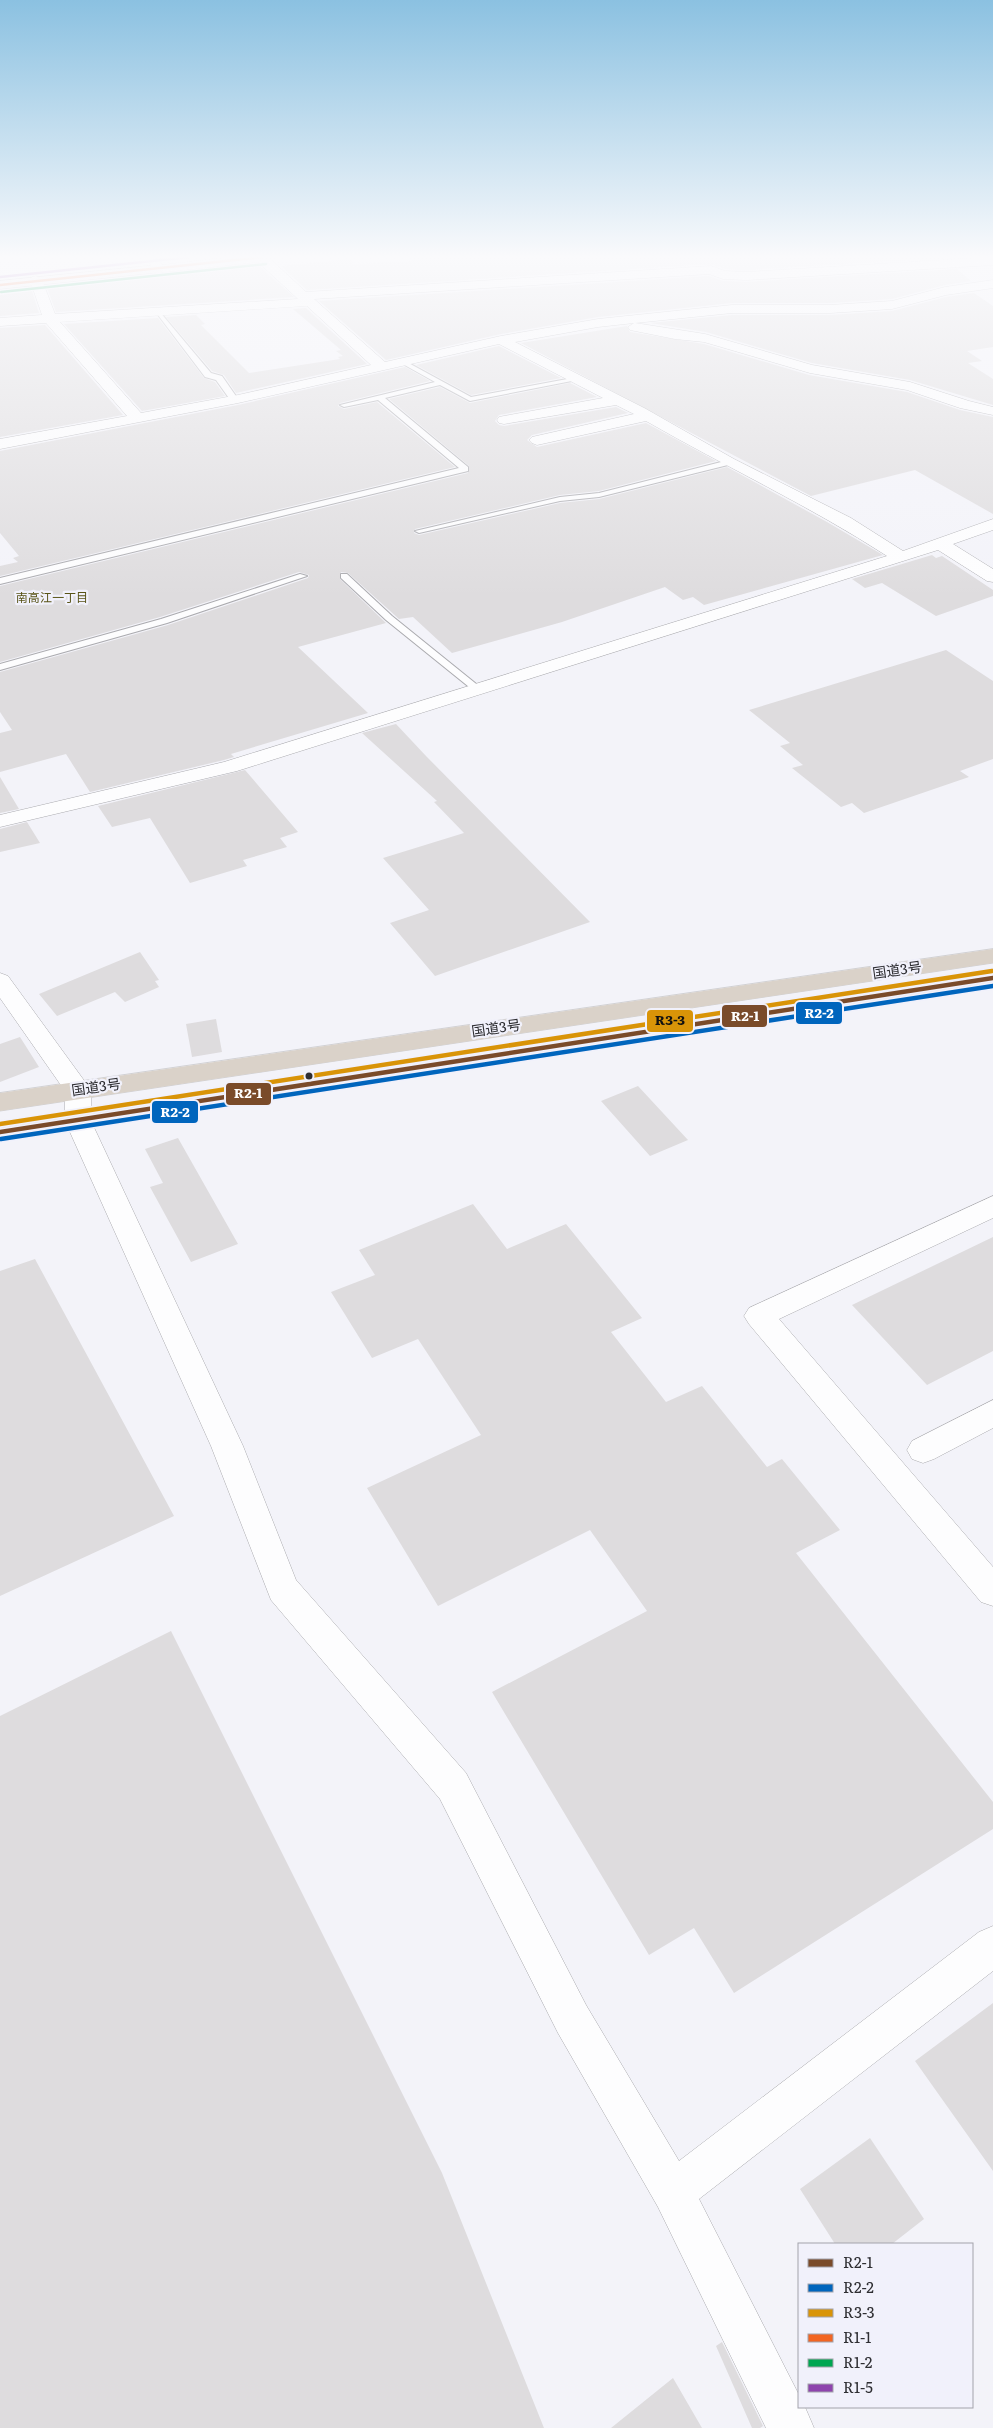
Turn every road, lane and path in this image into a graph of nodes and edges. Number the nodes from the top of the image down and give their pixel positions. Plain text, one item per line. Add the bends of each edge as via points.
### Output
1 (95, 370) edge
2 (204, 370) edge
3 (367, 370) edge
4 (418, 370) edge
5 (561, 370) edge
6 (818, 370) edge
7 (578, 379) junction
8 (441, 383) junction
9 (379, 397) junction
10 (234, 399) junction
11 (618, 400) junction
12 (344, 405) dead end
13 (993, 411) edge
14 (648, 416) junction
15 (137, 418) junction
16 (504, 420) dead end
17 (537, 440) dead end
18 (0, 444) edge
19 (729, 462) junction
20 (993, 524) edge
21 (419, 531) dead end
22 (939, 543) junction
23 (901, 557) junction
24 (302, 576) dead end
25 (344, 576) dead end
26 (993, 577) edge
27 (0, 581) edge
28 (0, 667) edge
29 (477, 689) junction
30 (0, 821) edge
31 (993, 956) edge
32 (993, 978) edge
33 (0, 981) edge
34 (0, 1102) edge
35 (78, 1105) junction
36 (0, 1132) edge
37 (993, 1206) edge
38 (993, 1413) edge
39 (923, 1450) dead end
40 (993, 1590) edge
41 (993, 1946) edge
42 (673, 2192) junction
43 (790, 2428) edge

1 - 15 street
2 - 10 lane via 219,378
3 - 10 street
4 - 8 lane
5 - 7 street
6 - 13 street via 910,386
7 - 8 lane via 470,400
7 - 11 street
8 - 9 lane
9 - 12 lane
9 - 27 lane via 465,469
10 - 15 street
11 - 14 street
11 - 16 street
14 - 17 street
14 - 19 street
15 - 18 street
19 - 21 lane via 598,495 560,499
19 - 23 street via 845,521
20 - 22 street
22 - 23 street
22 - 26 street
23 - 29 street
24 - 28 lane via 164,621
25 - 29 lane via 388,618
29 - 30 street via 230,767
31 - 35 highway, 国道3号
32 - 35 highway, 国道3号
33 - 35 street
34 - 35 highway, 国道3号
35 - 36 highway, 国道3号
35 - 42 street via 227,1446 283,1589 453,1786 572,2019
37 - 40 street via 759,1316
38 - 39 street
41 - 42 street
42 - 43 street

